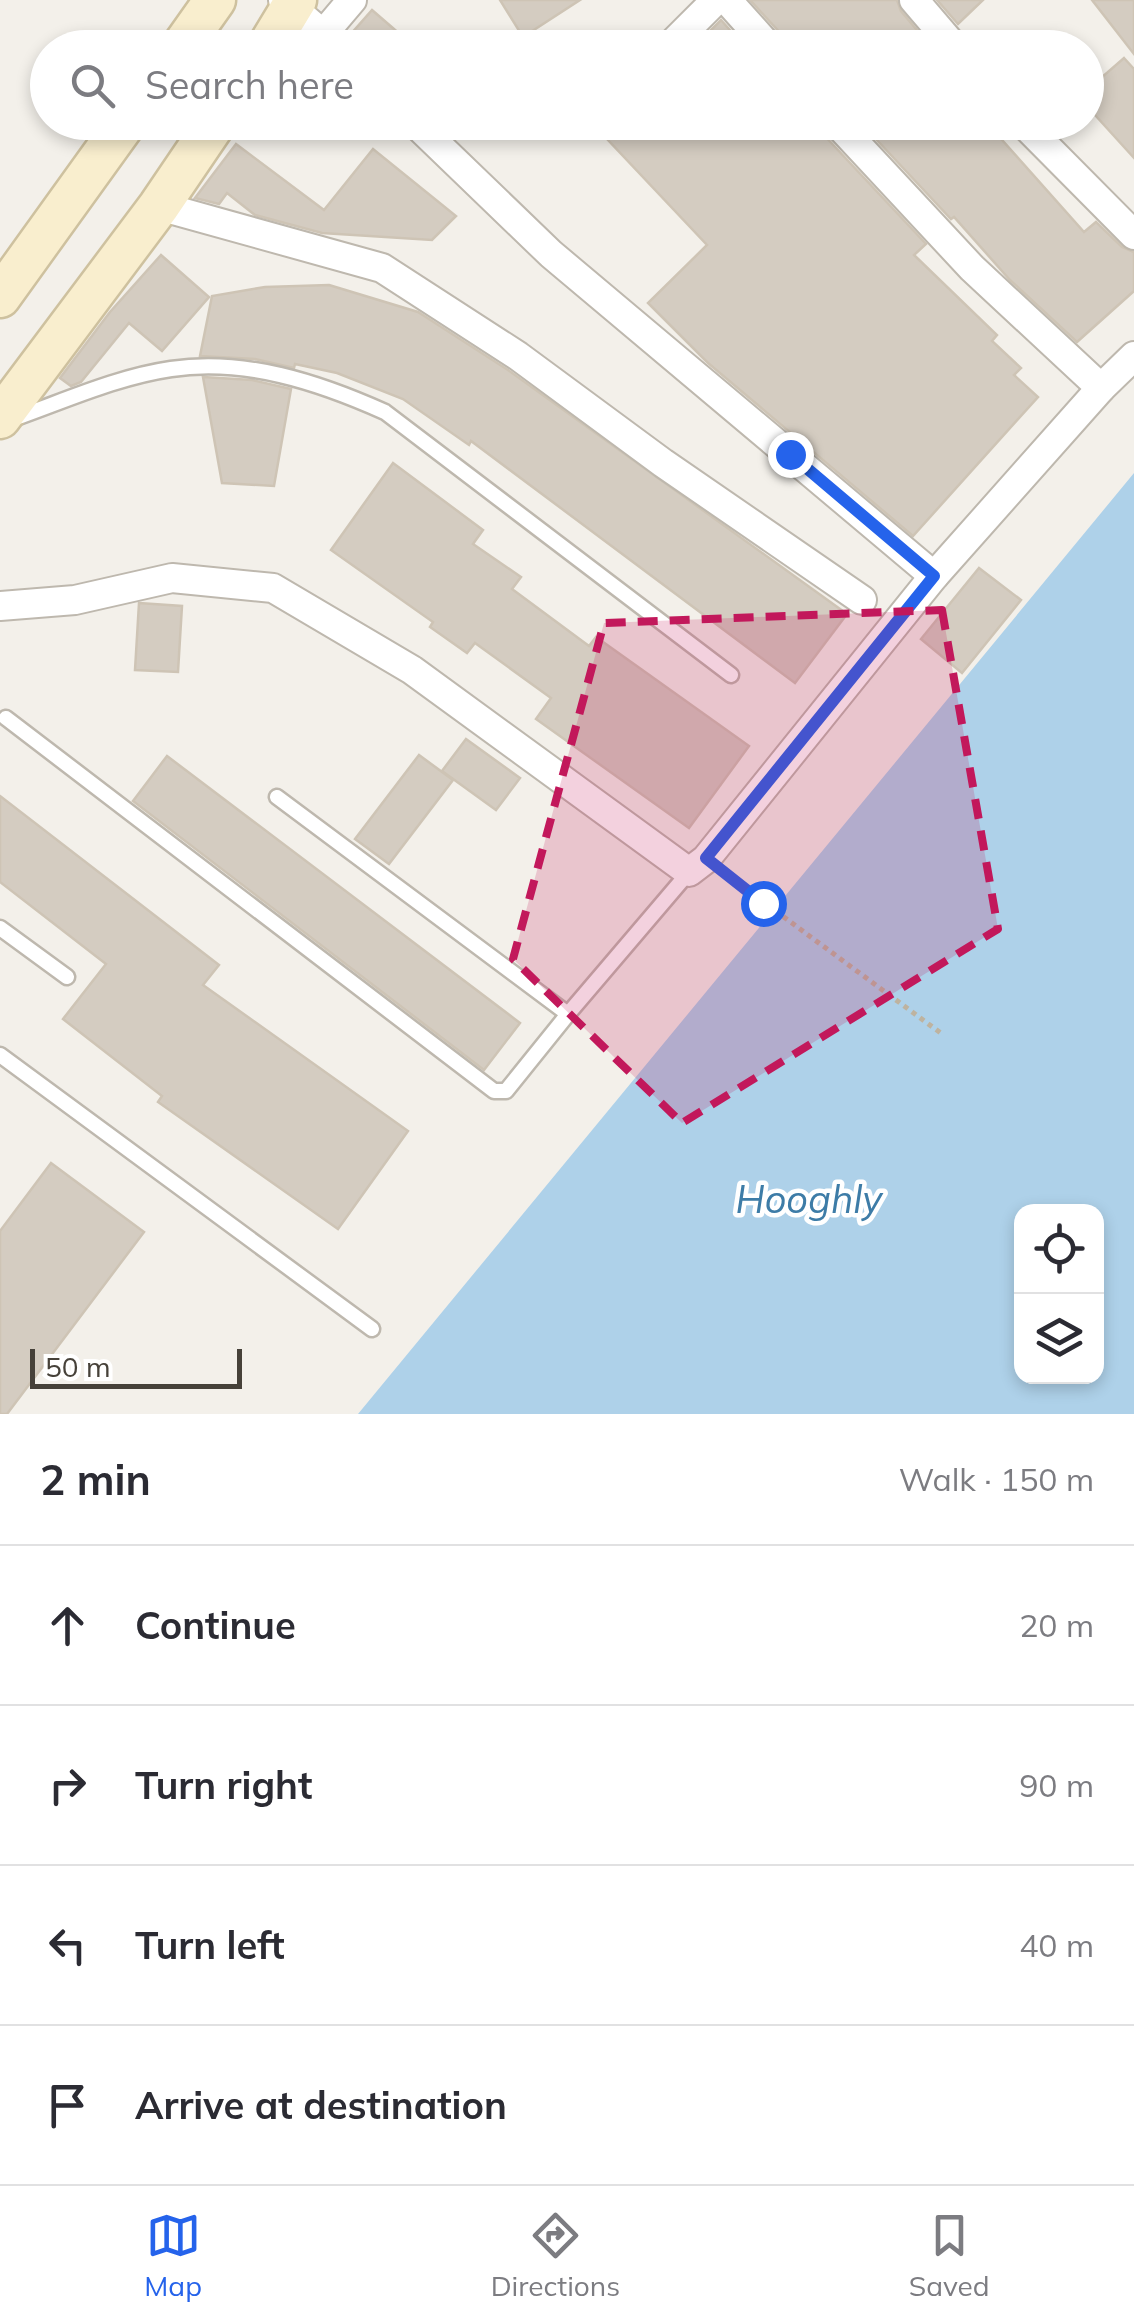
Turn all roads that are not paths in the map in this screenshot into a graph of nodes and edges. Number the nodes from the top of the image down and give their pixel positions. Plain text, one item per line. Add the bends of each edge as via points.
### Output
1 (215, 0) edge
2 (352, 0) edge
3 (716, 0) edge
4 (727, 0) edge
5 (914, 0) edge
6 (291, 3) edge
7 (193, 30) edge
8 (276, 30) edge
9 (321, 30) edge
10 (337, 30) edge
11 (686, 30) edge
12 (754, 30) edge
13 (939, 30) edge
14 (113, 140) edge
15 (204, 140) edge
16 (433, 140) edge
17 (853, 140) edge
18 (1040, 140) edge
19 (159, 206) junction
20 (1134, 235) edge
21 (0, 297) edge
22 (1134, 356) edge
23 (1102, 388) junction
24 (0, 421) edge
25 (934, 576) junction
26 (862, 600) dead end
27 (0, 606) edge
28 (730, 674) dead end
29 (6, 718) dead end
30 (277, 796) dead end
31 (698, 865) junction
32 (0, 928) edge
33 (67, 977) dead end
34 (568, 1014) junction
35 (0, 1055) edge
36 (372, 1329) dead end

1 - 7 main road
2 - 10 street
3 - 11 street
4 - 12 street
5 - 13 street
6 - 8 main road
6 - 9 street
14 - 21 main road
15 - 19 main road
16 - 25 street via 551,254
17 - 23 street via 972,268
18 - 20 street
19 - 24 main road
19 - 26 street via 382,268
22 - 23 street
23 - 25 street
24 - 28 lane via 191,366 250,369 319,385 385,412
25 - 31 street
27 - 31 street via 75,600 172,578 274,588 412,670
29 - 34 lane via 494,1091 506,1091
30 - 34 lane
31 - 34 lane
32 - 33 lane
35 - 36 lane

